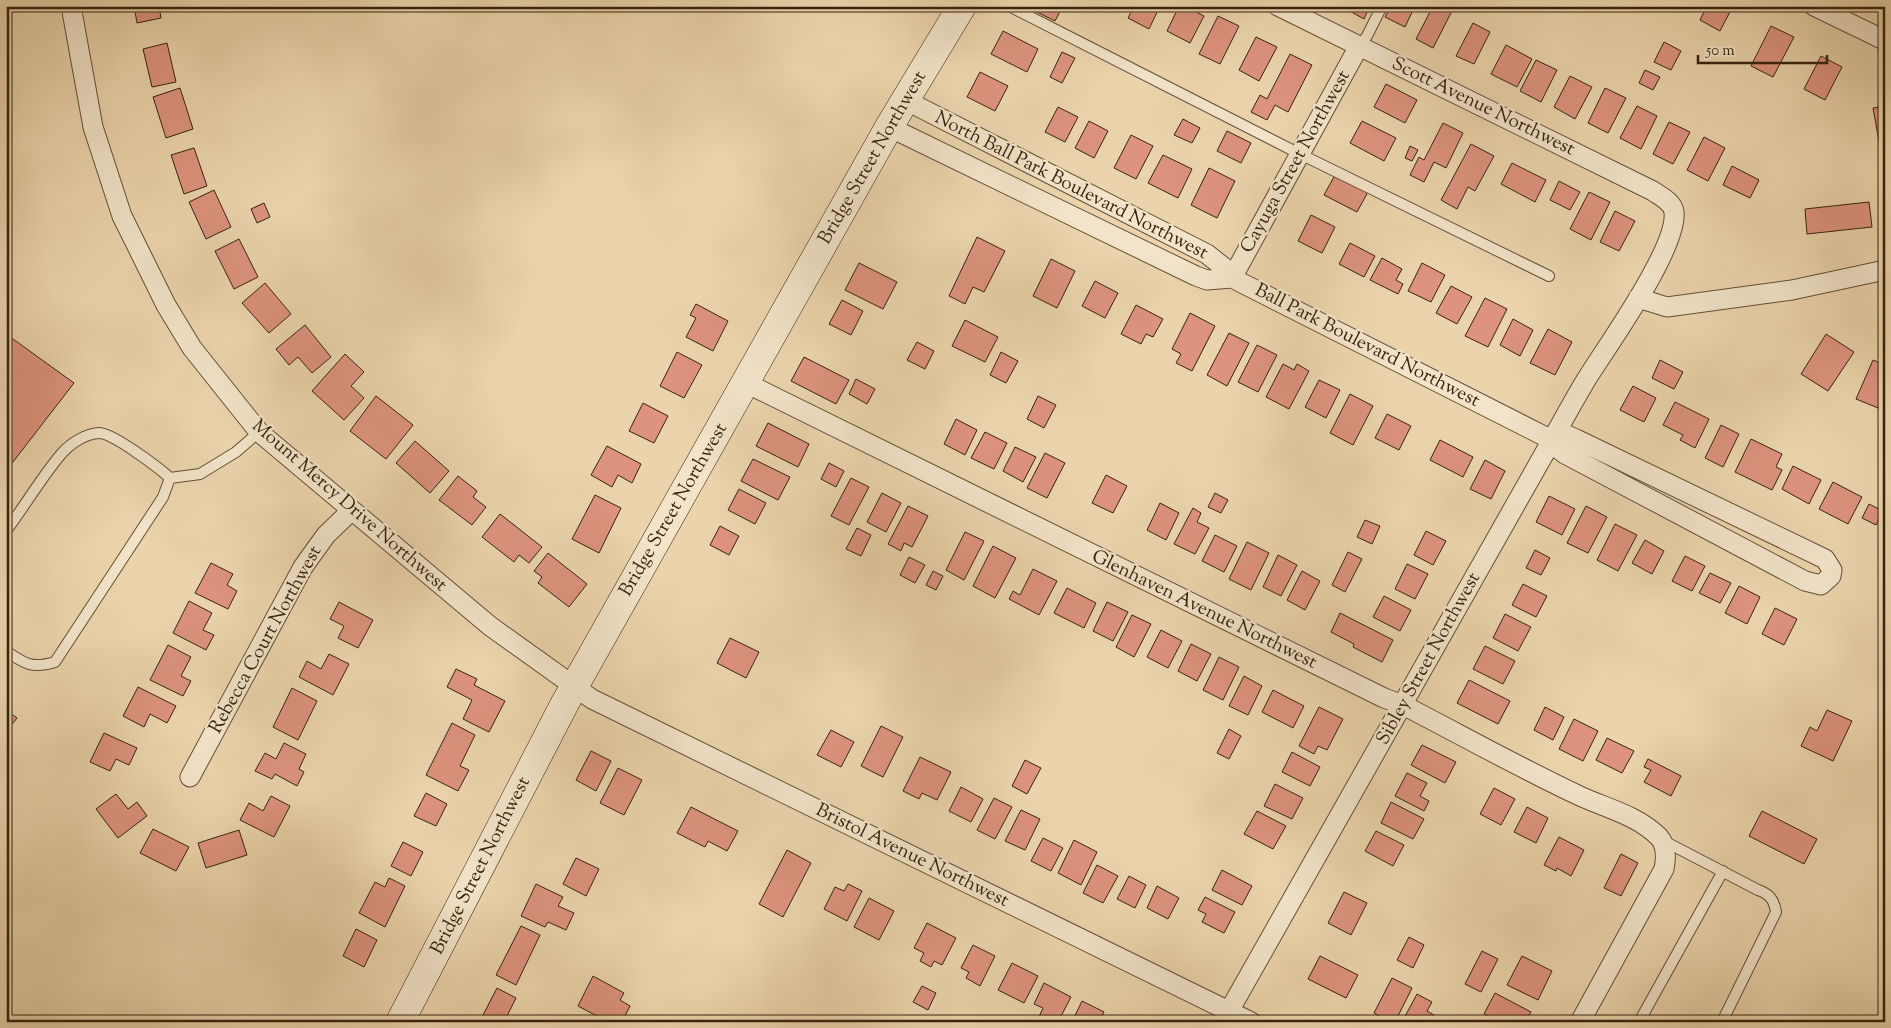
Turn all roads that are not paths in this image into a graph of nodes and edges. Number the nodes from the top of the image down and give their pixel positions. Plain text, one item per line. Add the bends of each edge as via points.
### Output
1 (71, 6) edge
2 (962, 6) edge
3 (1009, 6) edge
4 (1278, 6) edge
5 (1382, 6) edge
6 (1814, 6) edge
7 (1882, 40) dead end
8 (1359, 46) junction
9 (906, 100) junction
10 (889, 127) junction
11 (1300, 154) junction
12 (1674, 219) joint
13 (1885, 270) edge
14 (1549, 276) dead end
15 (1232, 278) junction
16 (1638, 298) junction
17 (746, 383) junction
18 (259, 432) junction
19 (1552, 440) junction
20 (170, 478) junction
21 (351, 510) junction
22 (6, 532) edge
23 (6, 650) edge
24 (575, 687) junction
25 (1403, 705) junction
26 (190, 777) dead end
27 (1661, 839) junction
28 (1723, 870) junction
29 (1226, 1016) edge
30 (402, 1021) edge
31 (1251, 1022) edge
32 (1580, 1022) edge
33 (1639, 1022) edge
34 (1722, 1022) edge

1 - 18 street, Mount Mercy Drive Northwest via 93,127 122,216 166,305 192,348
2 - 9 main road, Bridge Street Northwest
3 - 11 lane
4 - 8 street, Scott Avenue Northwest
5 - 8 lane
6 - 7 street
8 - 11 street, Cayuga Street Northwest
8 - 12 street, Scott Avenue Northwest via 1653,191 1674,209
9 - 10 main road, Bridge Street Northwest
9 - 15 street, North Ball Park Boulevard Northwest via 1207,254
10 - 15 street, Ball Park Boulevard Northwest via 1196,276 1207,280
10 - 17 main road, Bridge Street Northwest
11 - 14 lane
11 - 15 street, Cayuga Street Northwest
12 - 16 street, Sibley Street Northwest via 1669,241
13 - 16 street via 1792,290 1667,307
15 - 19 street, Ball Park Boulevard Northwest
16 - 19 street, Sibley Street Northwest
17 - 24 main road, Bridge Street Northwest
17 - 25 street, Glenhaven Avenue Northwest
18 - 20 lane via 236,452 200,474
18 - 21 street, Mount Mercy Drive Northwest
19 - 19 street, Ball Park Boulevard Northwest via 1564,454 1805,581 1821,585 1831,576 1829,563 1816,554 1567,435
19 - 25 street, Sibley Street Northwest
20 - 22 lane via 119,441 101,433 89,435 62,452
20 - 23 lane via 163,498 55,662 32,666
21 - 24 street, Mount Mercy Drive Northwest via 490,626
21 - 26 street, Rebecca Court Northwest via 326,535 303,566
24 - 29 street, Bristol Avenue Northwest via 592,699
24 - 30 main road, Bridge Street Northwest
25 - 27 street, Glenhaven Avenue Northwest via 1583,797 1626,814
25 - 29 street, Sibley Street Northwest
27 - 28 lane
27 - 32 street via 1667,856 1664,870
28 - 33 lane
28 - 34 lane via 1767,893 1775,904 1776,912
29 - 31 street, Bristol Avenue Northwest

